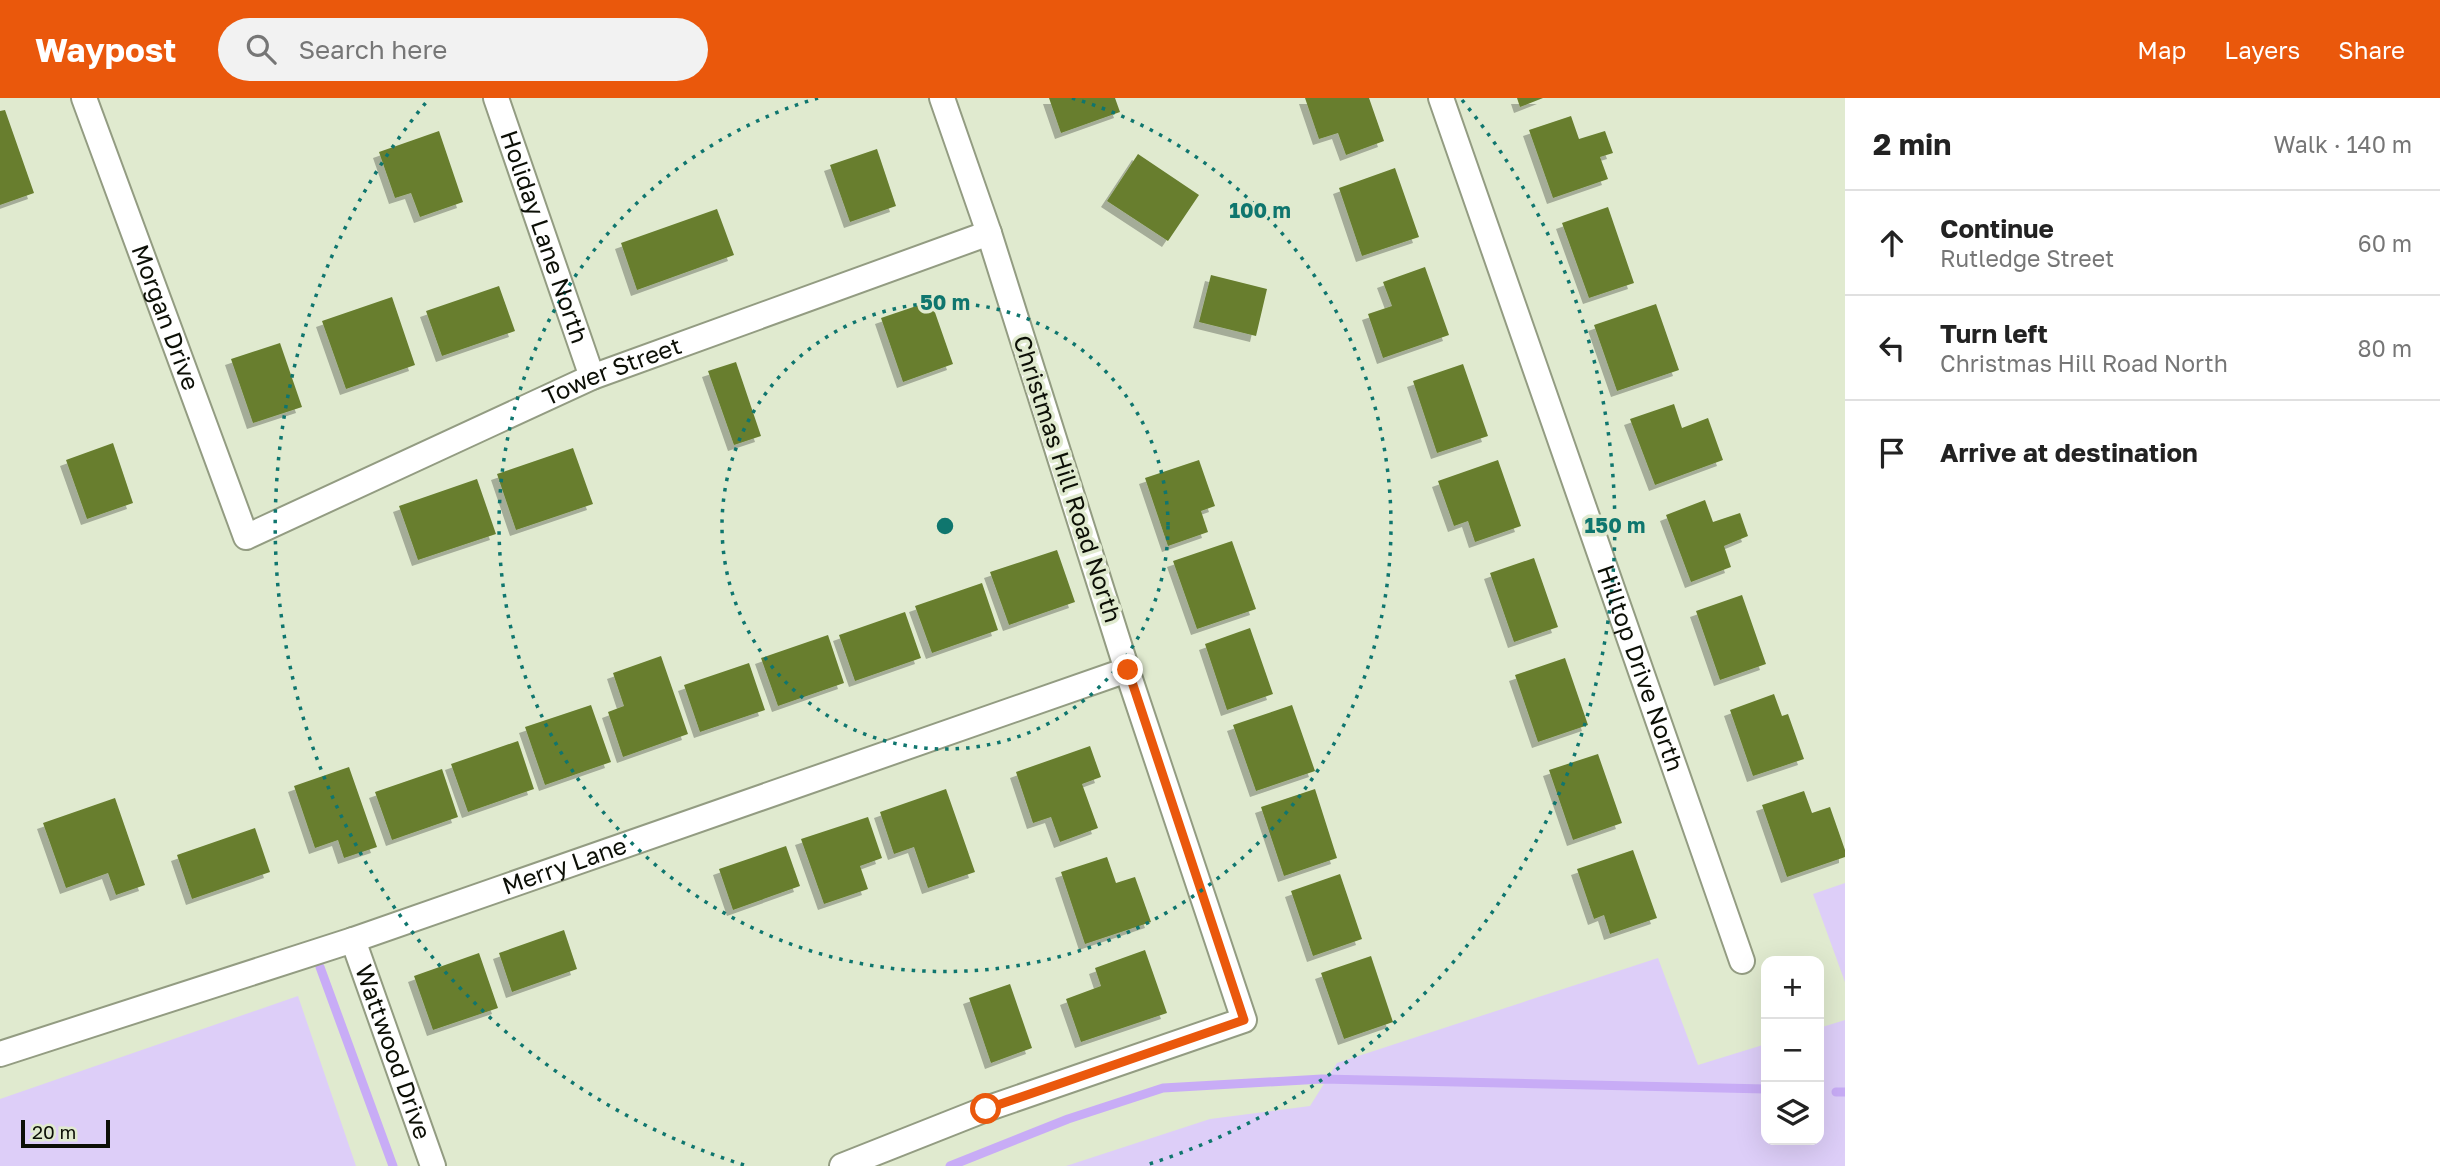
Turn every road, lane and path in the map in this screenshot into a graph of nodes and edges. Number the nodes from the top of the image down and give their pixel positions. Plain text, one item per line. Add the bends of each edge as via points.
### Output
1 (84, 98) edge
2 (496, 98) edge
3 (942, 98) edge
4 (1441, 98) edge
5 (989, 233) junction
6 (593, 377) junction
7 (246, 537) joint
8 (1128, 670) junction
9 (353, 940) junction
10 (1742, 961) dead end
11 (0, 1054) edge
12 (433, 1166) edge
13 (842, 1166) edge

1 - 7 street, Morgan Drive
2 - 6 street, Holiday Lane North
3 - 5 street, Christmas Hill Road North
4 - 10 street, Hilltop Drive North
5 - 6 street, Tower Street
5 - 8 street, Christmas Hill Road North
6 - 7 street, Tower Street
8 - 9 street, Merry Lane
8 - 13 street, Christmas Hill Road North via 1244,1020 986,1109
9 - 11 street, Merry Lane
9 - 12 street, Wattwood Drive

